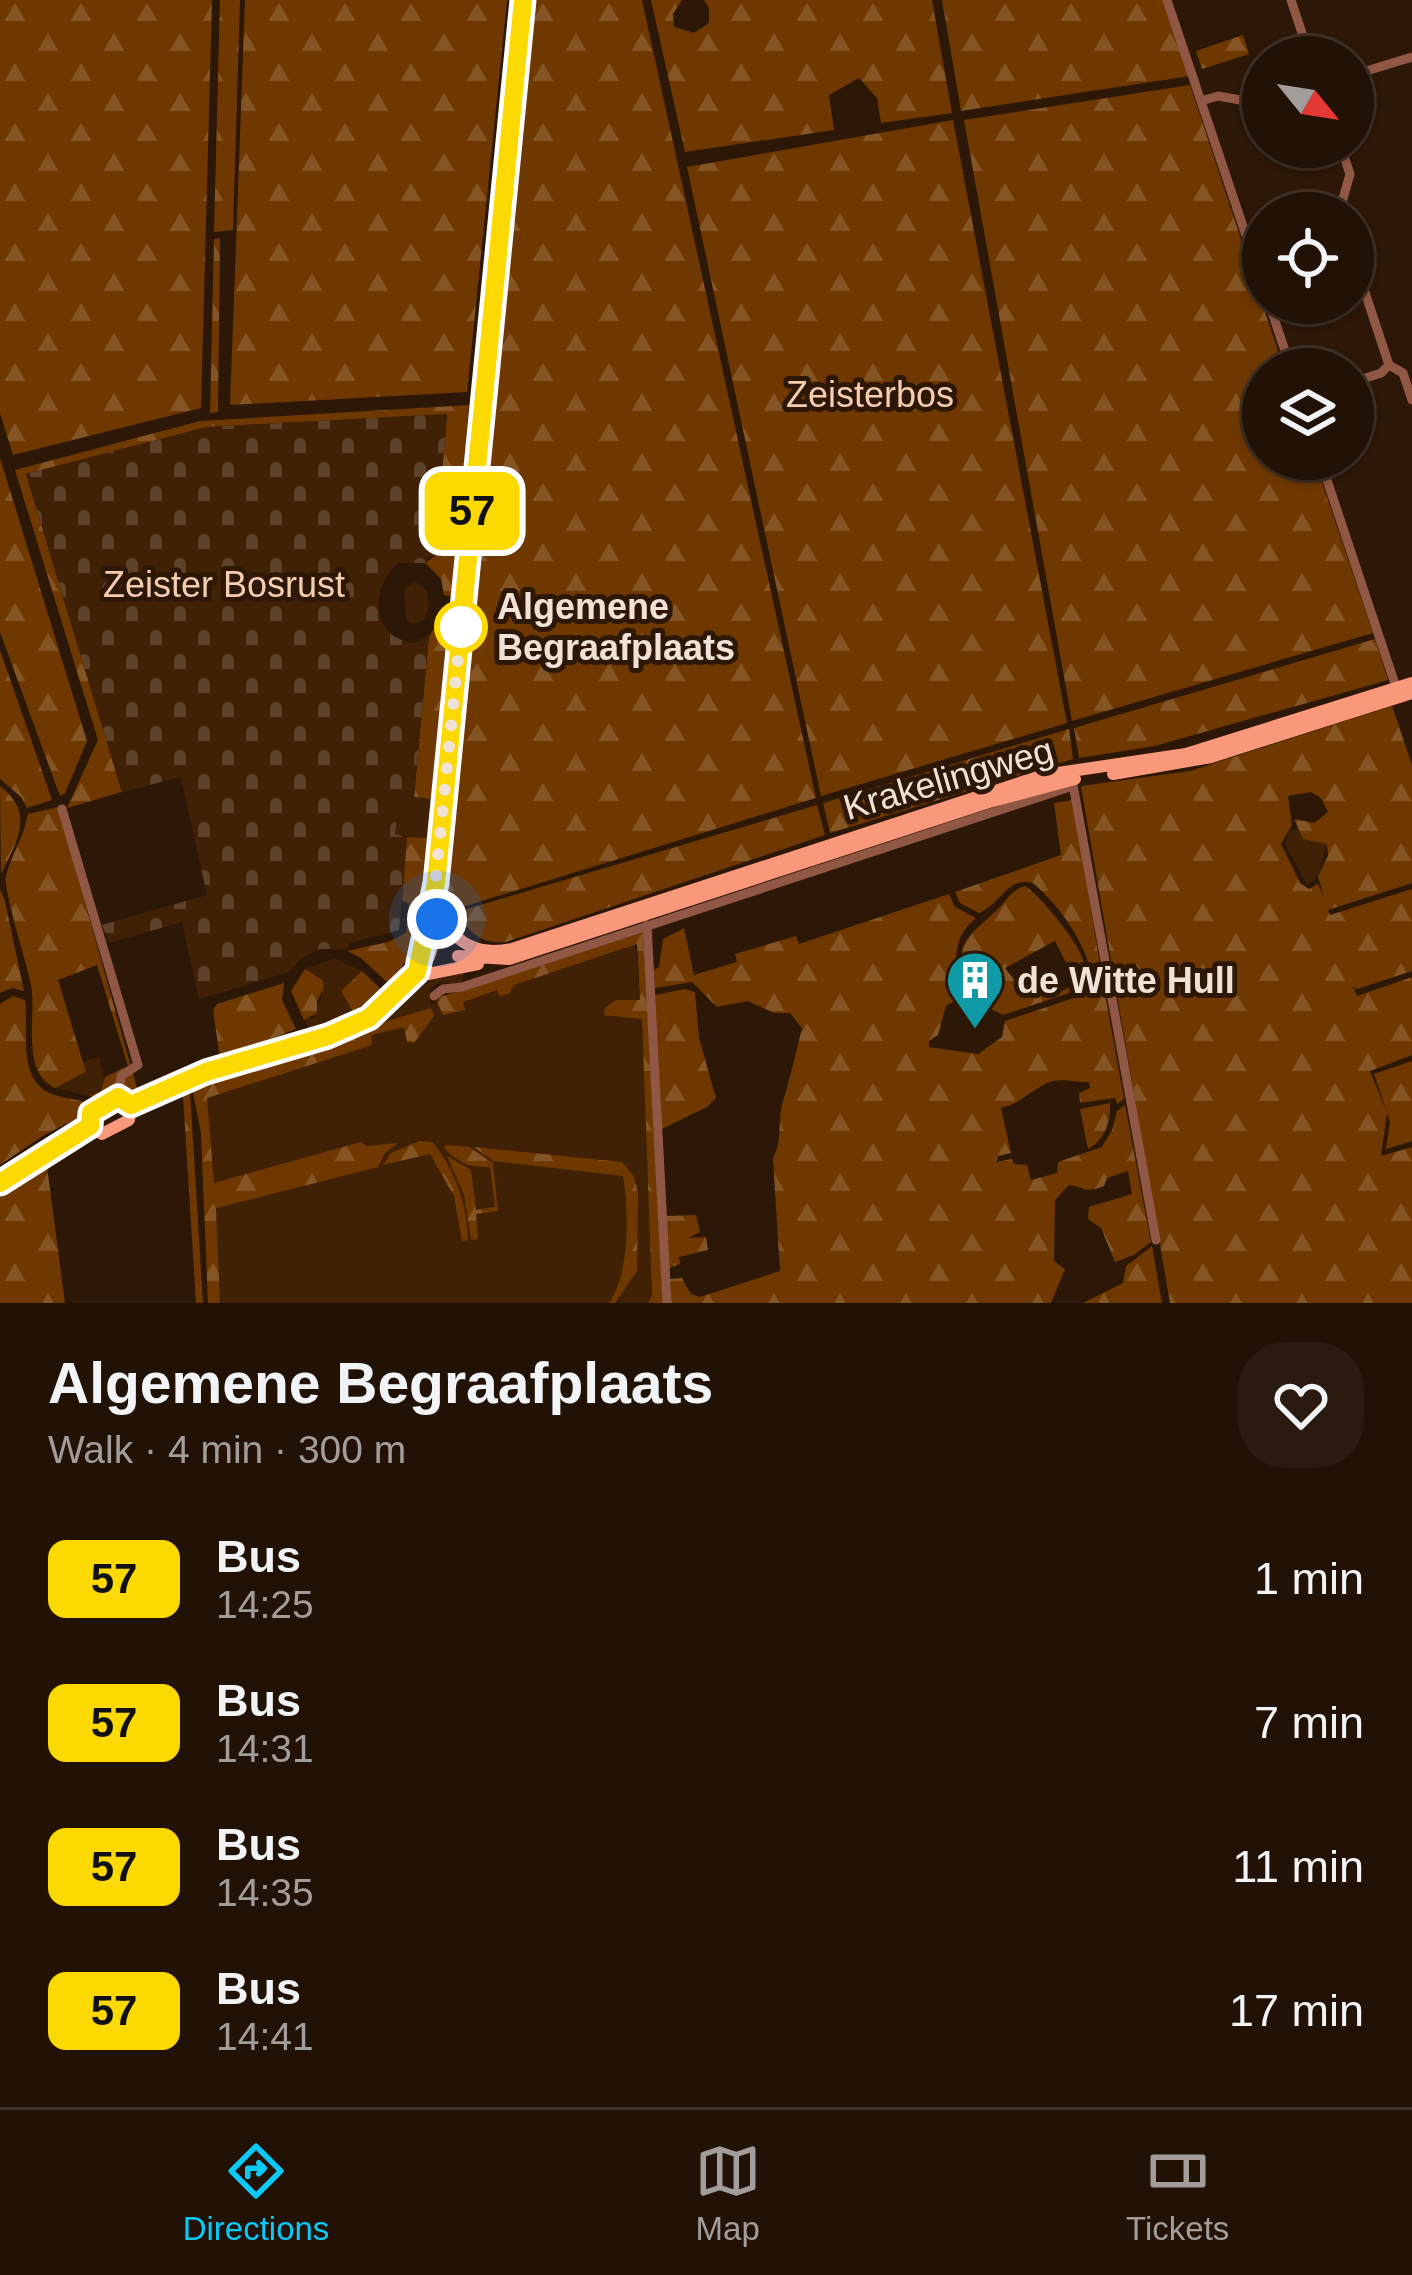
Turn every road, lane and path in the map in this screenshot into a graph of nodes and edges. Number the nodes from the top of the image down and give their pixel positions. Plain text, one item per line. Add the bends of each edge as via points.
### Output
1 (523, 0) edge
2 (1167, 0) edge
3 (1291, 0) edge
4 (1303, 36) edge
5 (1412, 56) edge
6 (1374, 68) edge
7 (1242, 100) edge
8 (1201, 101) junction
9 (1242, 223) edge
10 (1374, 320) edge
11 (1389, 365) junction
12 (1374, 375) edge
13 (1412, 400) edge
14 (1327, 480) edge
15 (1412, 680) edge
16 (1401, 690) edge
17 (1073, 779) junction
18 (62, 809) dead end
19 (436, 883) junction
20 (646, 916) junction
21 (443, 932) junction
22 (460, 950) junction
23 (436, 955) junction
24 (491, 960) junction
25 (420, 973) junction
26 (434, 996) dead end
27 (124, 1101) junction
28 (90, 1126) junction
29 (0, 1183) edge
30 (1156, 1240) dead end
31 (667, 1303) edge

1 - 19 main road
2 - 8 street
3 - 4 street
5 - 6 street
7 - 8 street
8 - 9 street
10 - 11 street
11 - 12 street
11 - 13 street via 1403,374
14 - 16 street
15 - 16 main road, Krakelingweg
16 - 17 main road, Krakelingweg via 1188,762
17 - 20 main road, Krakelingweg
17 - 30 street
18 - 27 street via 138,1065 122,1076
19 - 21 main road
19 - 25 main road
20 - 22 main road, Krakelingweg via 501,951
20 - 24 main road, Krakelingweg
20 - 26 street, Krakelingweg
20 - 31 street
21 - 22 main road
21 - 23 main road
22 - 23 main road
22 - 24 main road, Krakelingweg
23 - 25 main road
24 - 25 main road
25 - 27 main road via 369,1018 328,1036
27 - 28 main road via 94,1109
27 - 28 main road via 129,1120 106,1133
28 - 29 main road

